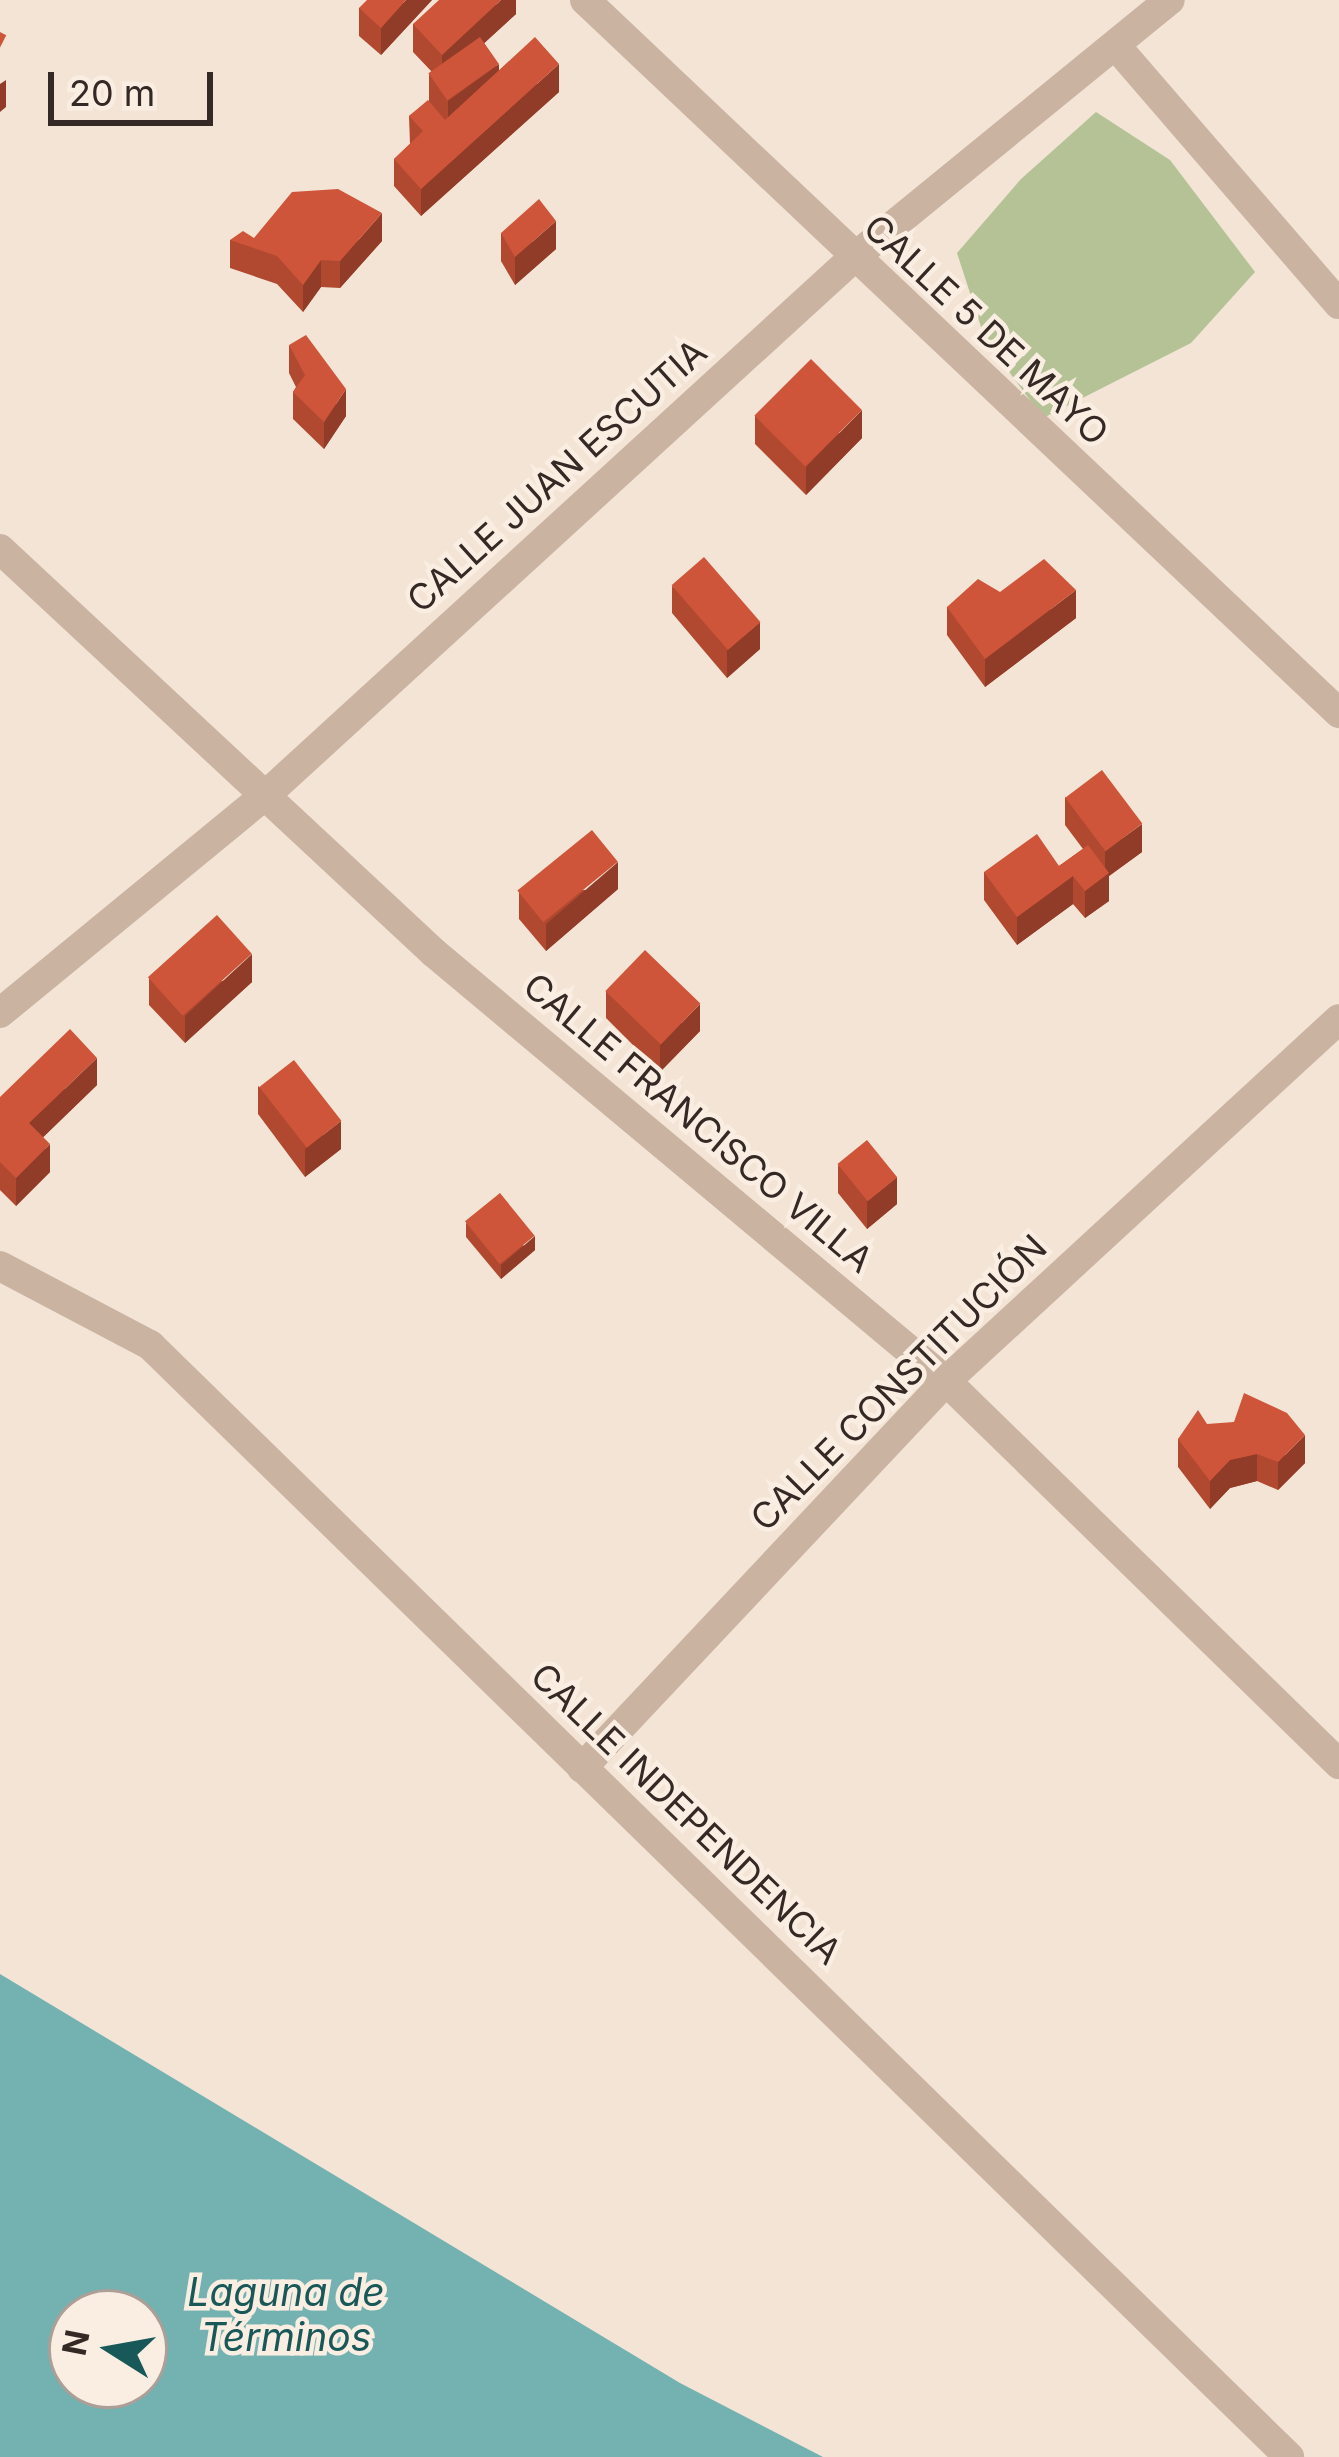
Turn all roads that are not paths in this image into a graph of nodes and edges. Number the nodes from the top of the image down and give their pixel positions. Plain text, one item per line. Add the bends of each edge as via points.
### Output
1 (585, 0) edge
2 (1170, 0) edge
3 (1116, 46) junction
4 (852, 259) junction
5 (1339, 304) edge
6 (0, 550) edge
7 (1339, 713) edge
8 (267, 794) junction
9 (0, 1012) edge
10 (1339, 1019) edge
11 (0, 1266) edge
12 (946, 1381) junction
13 (1339, 1764) edge
14 (583, 1768) junction
15 (1289, 2457) edge

1 - 4 street, CALLE 5 DE MAYO
2 - 3 street, CALLE JUAN ESCUTIA
3 - 4 street, CALLE JUAN ESCUTIA
3 - 5 street
4 - 7 street, CALLE 5 DE MAYO
4 - 8 street, CALLE JUAN ESCUTIA
6 - 8 street, CALLE FRANCISCO VILLA
8 - 9 street, CALLE JUAN ESCUTIA
8 - 12 street, CALLE FRANCISCO VILLA via 433,952
10 - 12 street, CALLE CONSTITUCIÓN
11 - 14 street, CALLE INDEPENDENCIA via 150,1346
12 - 13 street, CALLE FRANCISCO VILLA
12 - 14 street, CALLE CONSTITUCIÓN
14 - 15 street, CALLE INDEPENDENCIA

